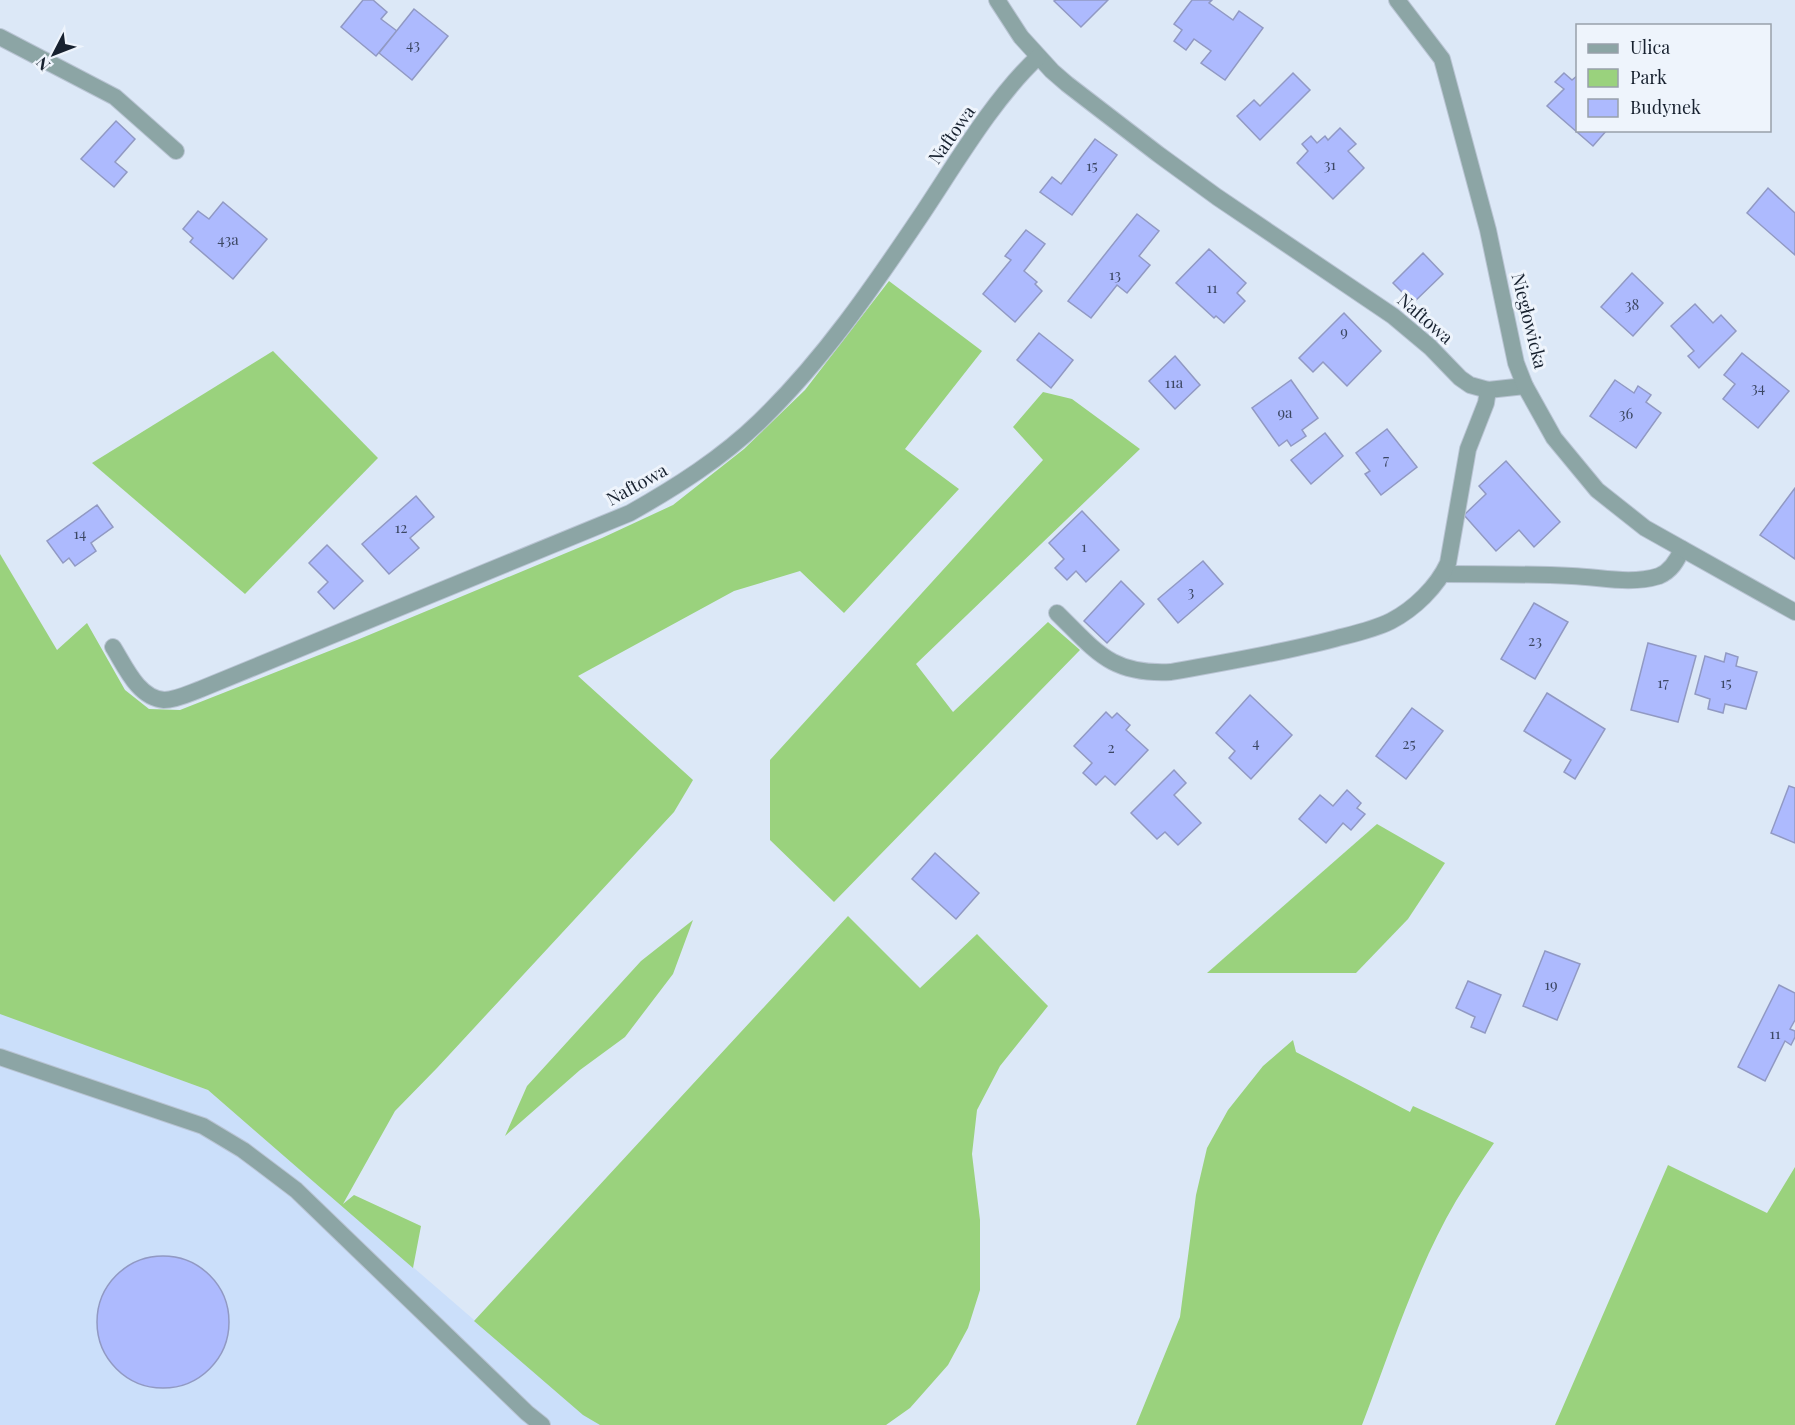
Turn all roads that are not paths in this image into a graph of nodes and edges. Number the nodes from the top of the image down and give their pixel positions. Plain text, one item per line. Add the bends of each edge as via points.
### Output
1 (997, 0) edge
2 (1397, 0) edge
3 (0, 37) edge
4 (1038, 57) junction
5 (176, 151) dead end
6 (1525, 386) junction
7 (1488, 390) junction
8 (1682, 549) junction
9 (1443, 574) junction
10 (1795, 612) edge
11 (1057, 613) dead end
12 (113, 647) dead end
13 (0, 1057) edge
14 (542, 1425) edge

1 - 4 street, Naftowa
2 - 6 street, Niegłowicka via 1443,59 1488,230 1516,363
3 - 5 street via 115,97
4 - 7 street, Naftowa via 1158,154 1393,316 1460,378
4 - 12 street, Naftowa via 1013,83 966,147 861,303 809,369 760,421 688,479 630,513 173,699 159,699 141,690
6 - 7 street
6 - 8 street, Niegłowicka via 1554,438 1597,490 1645,528
7 - 9 street via 1468,449 1451,551
8 - 9 street via 1665,572 1632,580
8 - 10 street, Niegłowicka
9 - 11 street via 1409,609 1375,628 1312,645 1172,672 1140,672 1109,661
13 - 14 street via 203,1126 243,1150 296,1190

